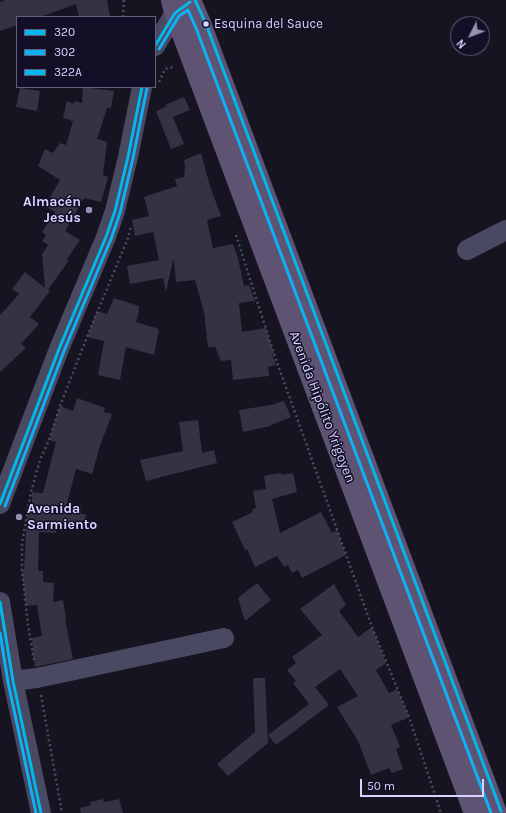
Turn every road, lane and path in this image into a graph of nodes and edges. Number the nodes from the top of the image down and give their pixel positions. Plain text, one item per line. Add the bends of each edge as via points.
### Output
1 (124, 0) edge
2 (182, 4) edge
3 (124, 16) edge
4 (156, 44) edge
5 (175, 73) dead end
6 (156, 80) edge
7 (149, 88) edge
8 (132, 220) dead end
9 (234, 229) dead end
10 (506, 230) edge
11 (467, 250) dead end
12 (0, 504) edge
13 (404, 597) junction
14 (0, 602) edge
15 (224, 638) dead end
16 (37, 678) junction
17 (13, 681) junction
18 (41, 813) edge
19 (62, 813) edge
20 (441, 813) edge
21 (475, 813) edge
22 (496, 813) edge

1 - 3 path
2 - 4 street
2 - 13 main road, Avenida Hipólito Yrigoyen
5 - 6 path via 173,67 166,69
7 - 12 street via 106,237 59,349
8 - 16 path via 128,238 60,406 31,492 22,543 22,570
9 - 20 path via 272,348 372,627 409,717
10 - 11 street
13 - 21 main road, Avenida Hipólito Yrigoyen
13 - 22 main road, Avenida Hipólito Yrigoyen
14 - 17 street
15 - 16 street
16 - 17 street
16 - 19 path
17 - 18 street

